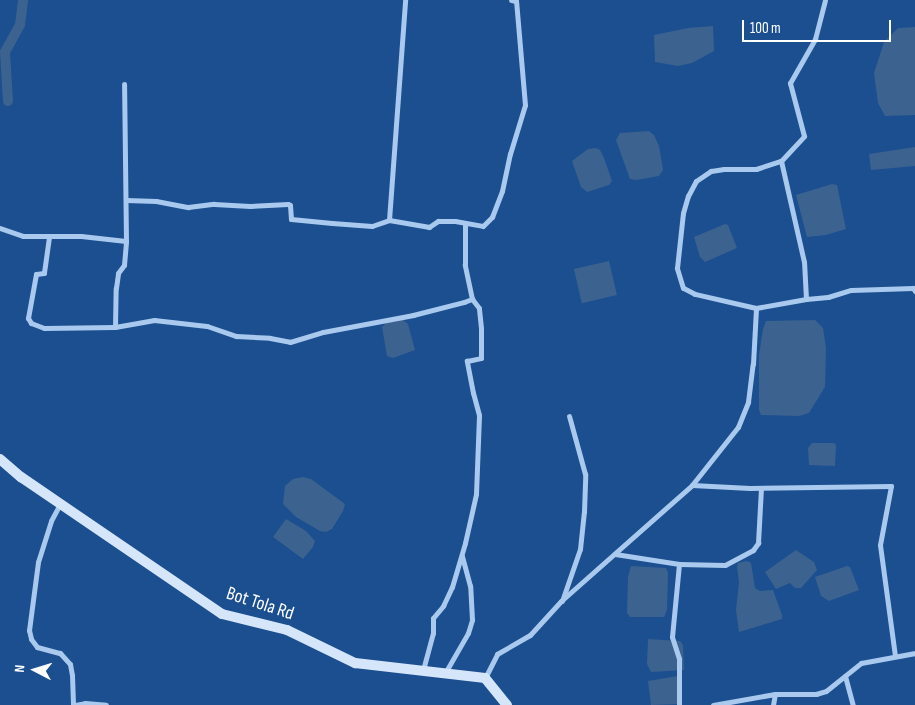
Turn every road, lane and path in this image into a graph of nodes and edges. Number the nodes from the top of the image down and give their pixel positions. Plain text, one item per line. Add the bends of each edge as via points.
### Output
1 (405, 0) edge
2 (511, 0) edge
3 (825, 0) edge
4 (124, 84) dead end
5 (781, 161) junction
6 (126, 200) junction
7 (389, 220) junction
8 (466, 223) junction
9 (0, 228) edge
10 (48, 237) junction
11 (126, 241) junction
12 (915, 291) edge
13 (472, 299) junction
14 (806, 299) junction
15 (756, 308) junction
16 (115, 327) junction
17 (569, 416) dead end
18 (0, 459) edge
19 (692, 485) junction
20 (761, 488) junction
21 (61, 502) junction
22 (616, 554) junction
23 (462, 556) junction
24 (679, 564) junction
25 (561, 601) junction
26 (915, 653) edge
27 (895, 656) junction
28 (423, 670) junction
29 (445, 673) junction
30 (845, 676) junction
31 (484, 678) junction
32 (775, 694) junction
33 (74, 705) edge
34 (106, 705) edge
35 (507, 705) edge
36 (679, 705) edge
37 (713, 705) edge
38 (773, 705) edge
39 (853, 705) edge

1 - 7 street
2 - 8 street via 516,1 525,105 492,217 483,226
3 - 5 street via 815,39 790,83 804,136
4 - 6 street
5 - 14 street via 804,262
5 - 15 street via 756,170 711,171 696,181 683,213 677,268 683,288 695,294
6 - 7 street via 188,207 288,204 291,219 372,226
6 - 11 street
7 - 8 street via 430,227 438,221
8 - 13 street via 466,265
9 - 10 street via 23,236
10 - 11 street via 81,236
10 - 16 street via 44,273 36,274 29,321 44,328
11 - 16 street via 124,265 118,273 116,288
12 - 14 street via 913,288 851,290
13 - 16 street via 290,342 236,336 207,326 154,320
13 - 23 street via 479,308 481,358 468,361 472,394 479,415 479,437 476,494
14 - 15 street
15 - 19 street via 748,402 738,428
17 - 25 street via 585,474 584,512 580,549
18 - 21 main road, Bot Tola Rd via 21,477
19 - 20 street
19 - 22 street
20 - 24 street via 758,543 752,550 725,565
20 - 27 street via 891,486 880,546
21 - 28 main road, Bot Tola Rd via 222,614 287,630 355,663
21 - 33 street via 38,562 29,630 38,647 60,653 70,664
22 - 24 street
22 - 25 street
23 - 28 street via 448,597 433,618 433,633
23 - 29 street via 470,586 472,620
24 - 36 street via 672,637 679,659
25 - 31 street via 530,635 497,654
26 - 27 street
27 - 30 street via 860,663
28 - 29 main road, Bot Tola Rd
29 - 31 main road, Bot Tola Rd
30 - 32 street via 826,691 816,694
30 - 39 street
31 - 35 main road
32 - 37 street
32 - 38 street
33 - 34 street

